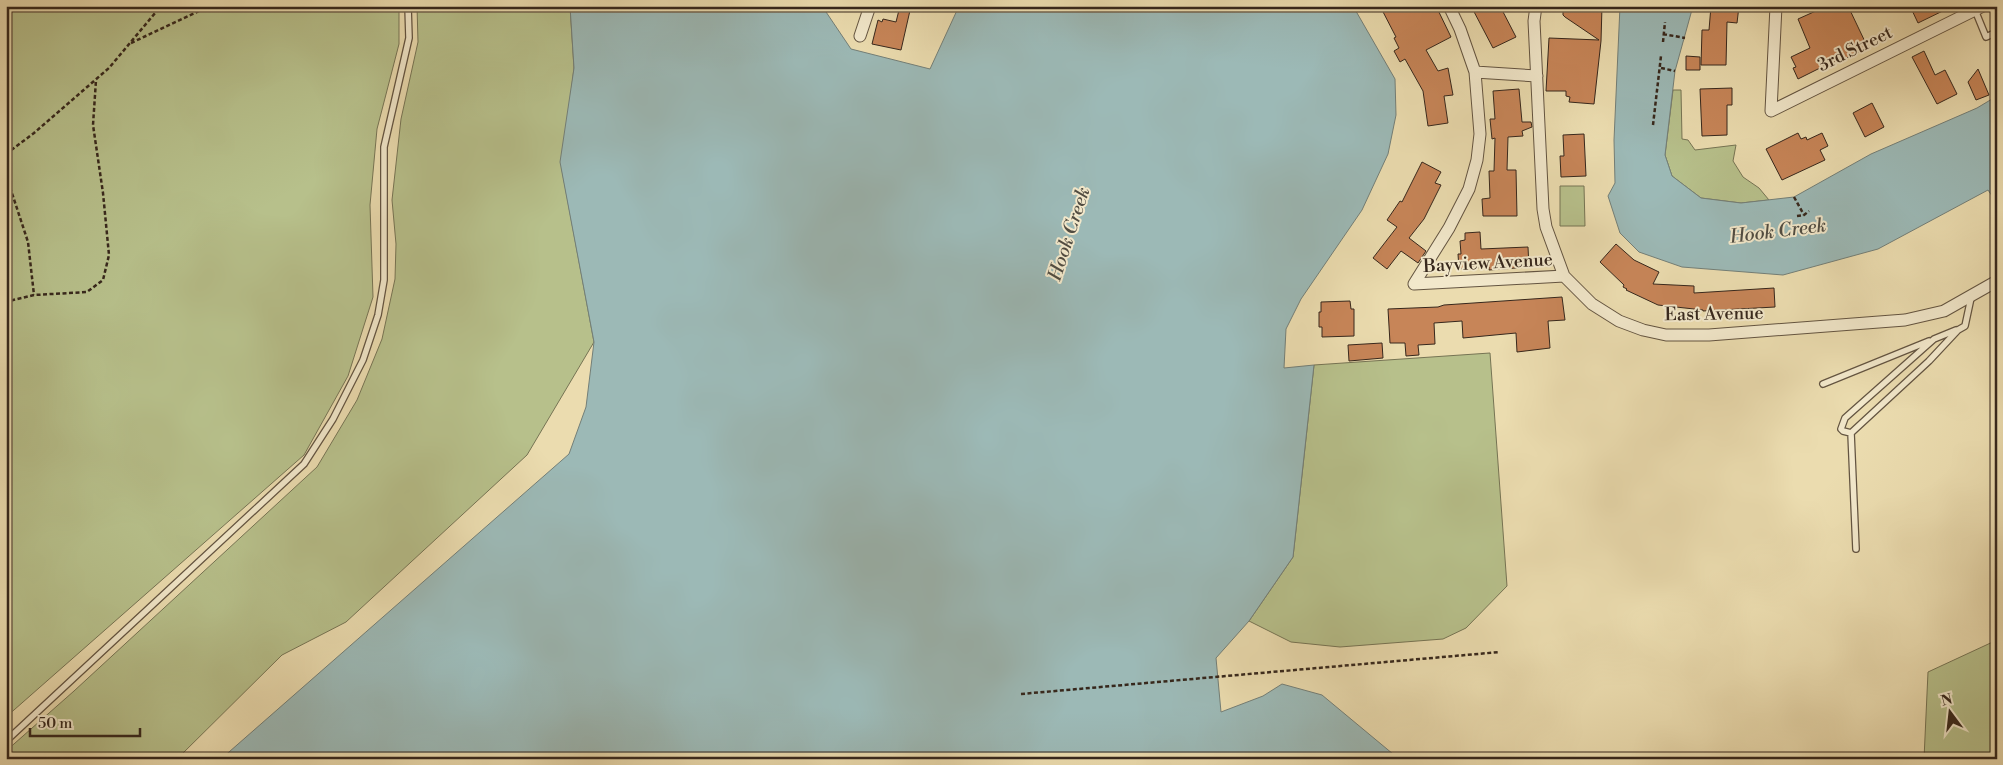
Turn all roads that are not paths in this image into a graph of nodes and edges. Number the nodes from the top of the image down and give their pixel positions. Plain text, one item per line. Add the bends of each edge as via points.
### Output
1 (408, 6) edge
2 (870, 6) edge
3 (1449, 6) edge
4 (1536, 6) edge
5 (1776, 6) edge
6 (1977, 8) edge
7 (1997, 32) edge
8 (860, 36) dead end
9 (1475, 72) junction
10 (1537, 76) junction
11 (1564, 276) junction
12 (1997, 282) edge
13 (1971, 296) junction
14 (1958, 330) junction
15 (1934, 339) junction
16 (1823, 384) dead end
17 (1851, 433) junction
18 (1856, 549) dead end
19 (6, 741) edge

1 - 19 lane via 409,38 384,147 384,280 378,315 363,360 333,420 304,464
2 - 8 street
3 - 9 street
4 - 10 street, East Avenue
5 - 6 street, 3rd Street via 1771,111
6 - 7 lane via 1986,37
9 - 10 street
9 - 11 street, Bayview Avenue via 1480,134 1469,189 1414,284
10 - 11 street, East Avenue via 1542,209
11 - 13 street, East Avenue via 1592,304 1618,321 1666,335 1709,335 1905,320 1944,310
12 - 13 street, East Avenue
13 - 14 lane via 1965,326
14 - 15 lane
14 - 17 lane
15 - 16 lane
15 - 17 lane via 1845,418 1841,429
17 - 18 lane

